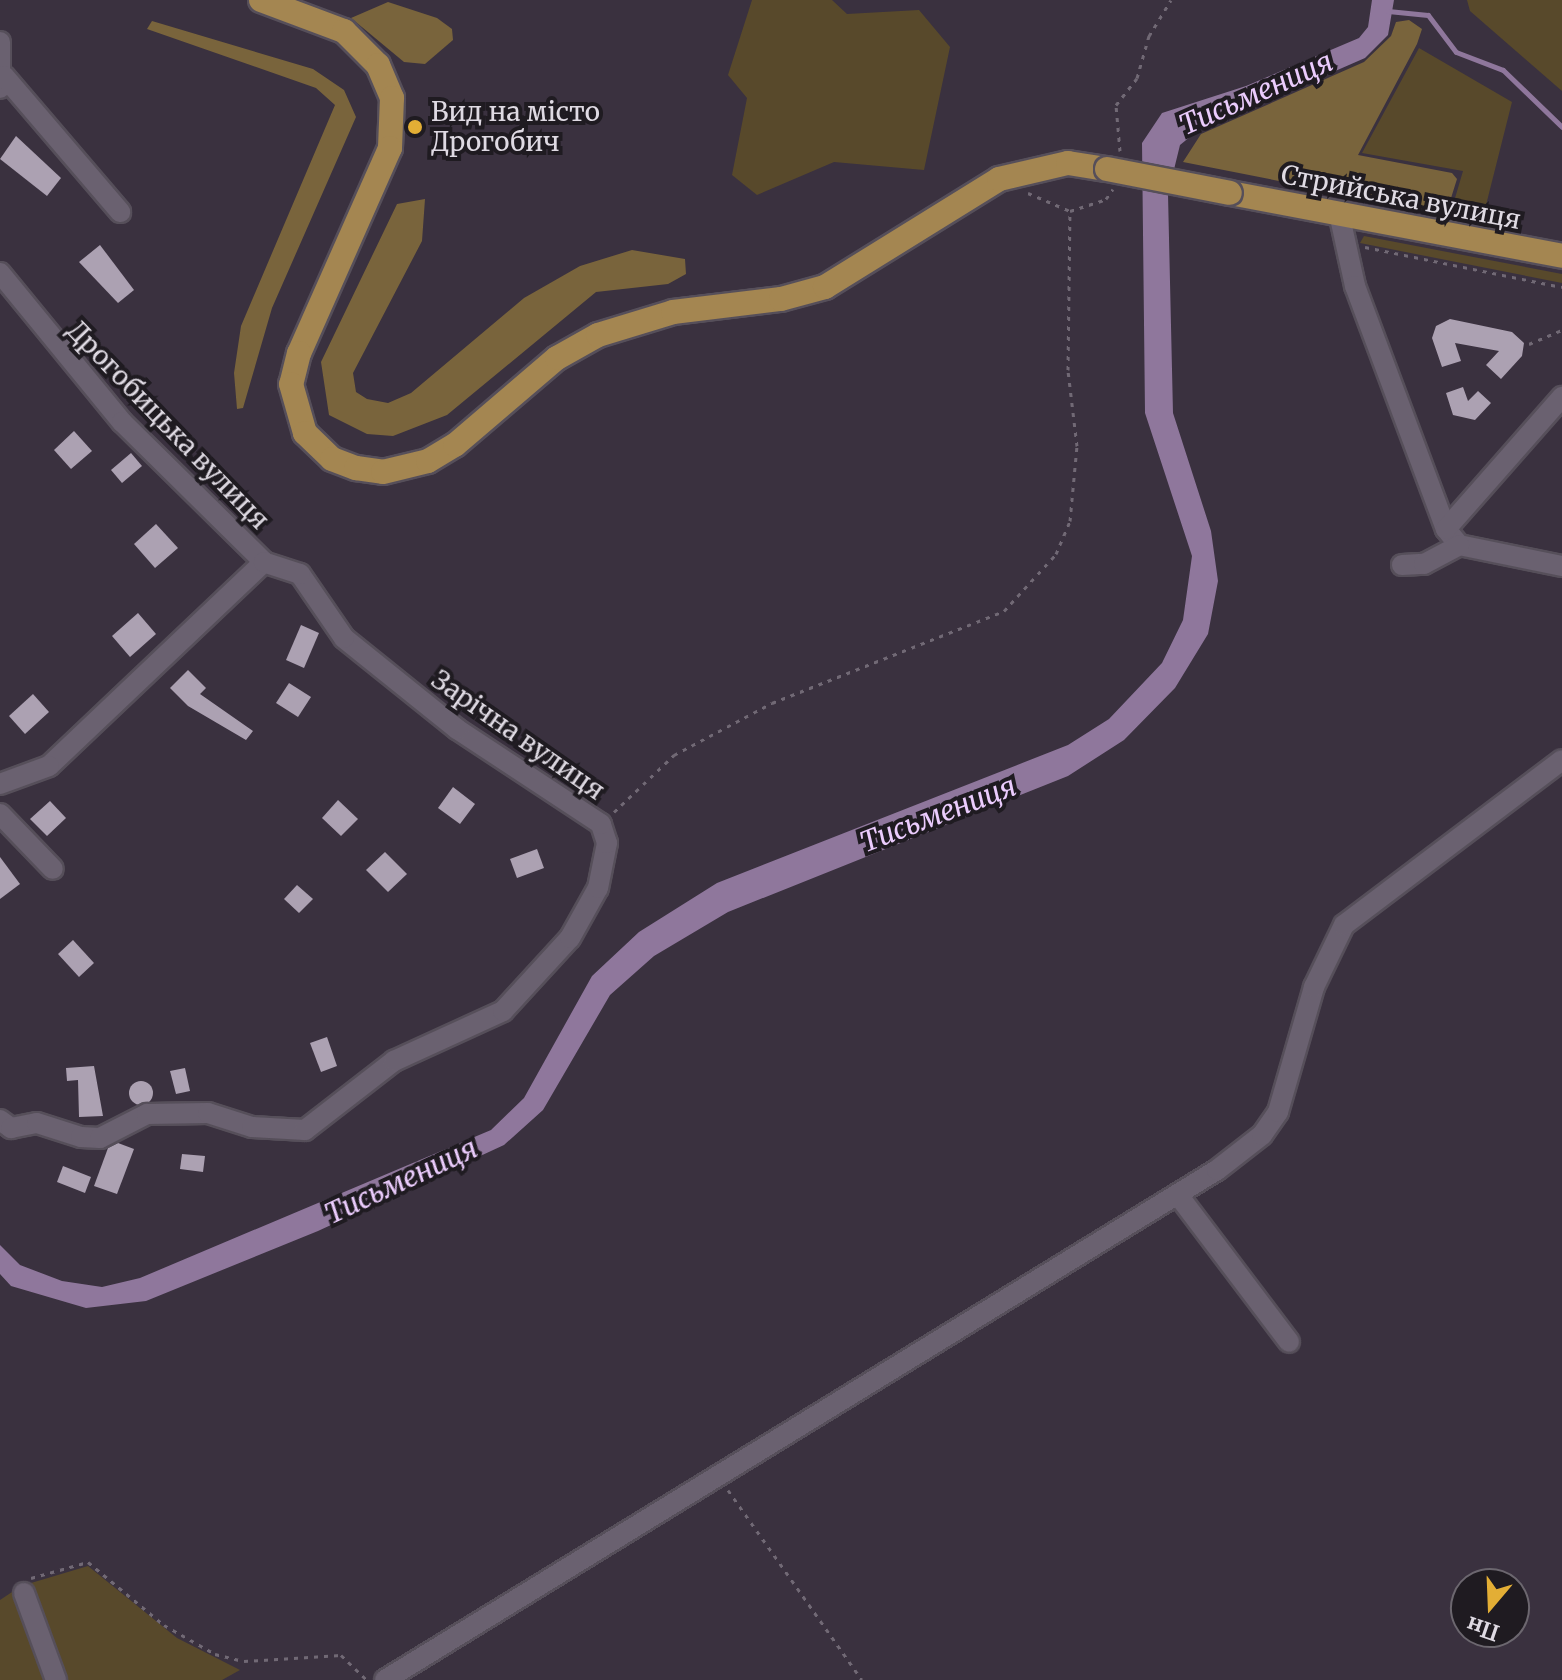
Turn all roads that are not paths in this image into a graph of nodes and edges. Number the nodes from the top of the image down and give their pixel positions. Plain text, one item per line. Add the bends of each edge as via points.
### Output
1 (261, 0) edge
2 (0, 42) edge
3 (2, 82) edge
4 (120, 212) dead end
5 (1339, 213) junction
6 (1562, 256) edge
7 (0, 273) edge
8 (1562, 397) edge
9 (1452, 537) junction
10 (264, 562) junction
11 (1402, 565) dead end
12 (1562, 566) edge
13 (1562, 760) edge
14 (0, 784) edge
15 (0, 814) edge
16 (53, 869) dead end
17 (0, 1120) edge
18 (1178, 1195) junction
19 (1289, 1342) dead end
20 (21, 1587) road end
21 (56, 1680) edge
22 (385, 1680) edge

1 - 5 main road, Стрийська вулиця, bridge via 344,31 378,65 392,98 390,148 291,384 305,433 332,459 356,468 383,472 428,461 455,445 557,358 627,323 825,287 999,179 1068,163
2 - 3 street
3 - 4 street
5 - 6 main road, Стрийська вулиця
5 - 9 street via 1360,301
7 - 10 street, Дрогобицька вулиця via 122,422
8 - 9 street
9 - 11 street via 1424,564
9 - 12 street
10 - 14 street, Дрогобицька вулиця via 49,766
10 - 17 street, Зарічна вулиця via 300,574 344,638 457,729 601,824 607,843 598,888 570,938 503,1011 394,1061 305,1130 252,1127 208,1113 147,1114 100,1138 37,1123 11,1128
13 - 18 street via 1344,925 1314,987 1278,1112 1262,1135
15 - 16 street
18 - 19 street
18 - 22 street
20 - 21 street

